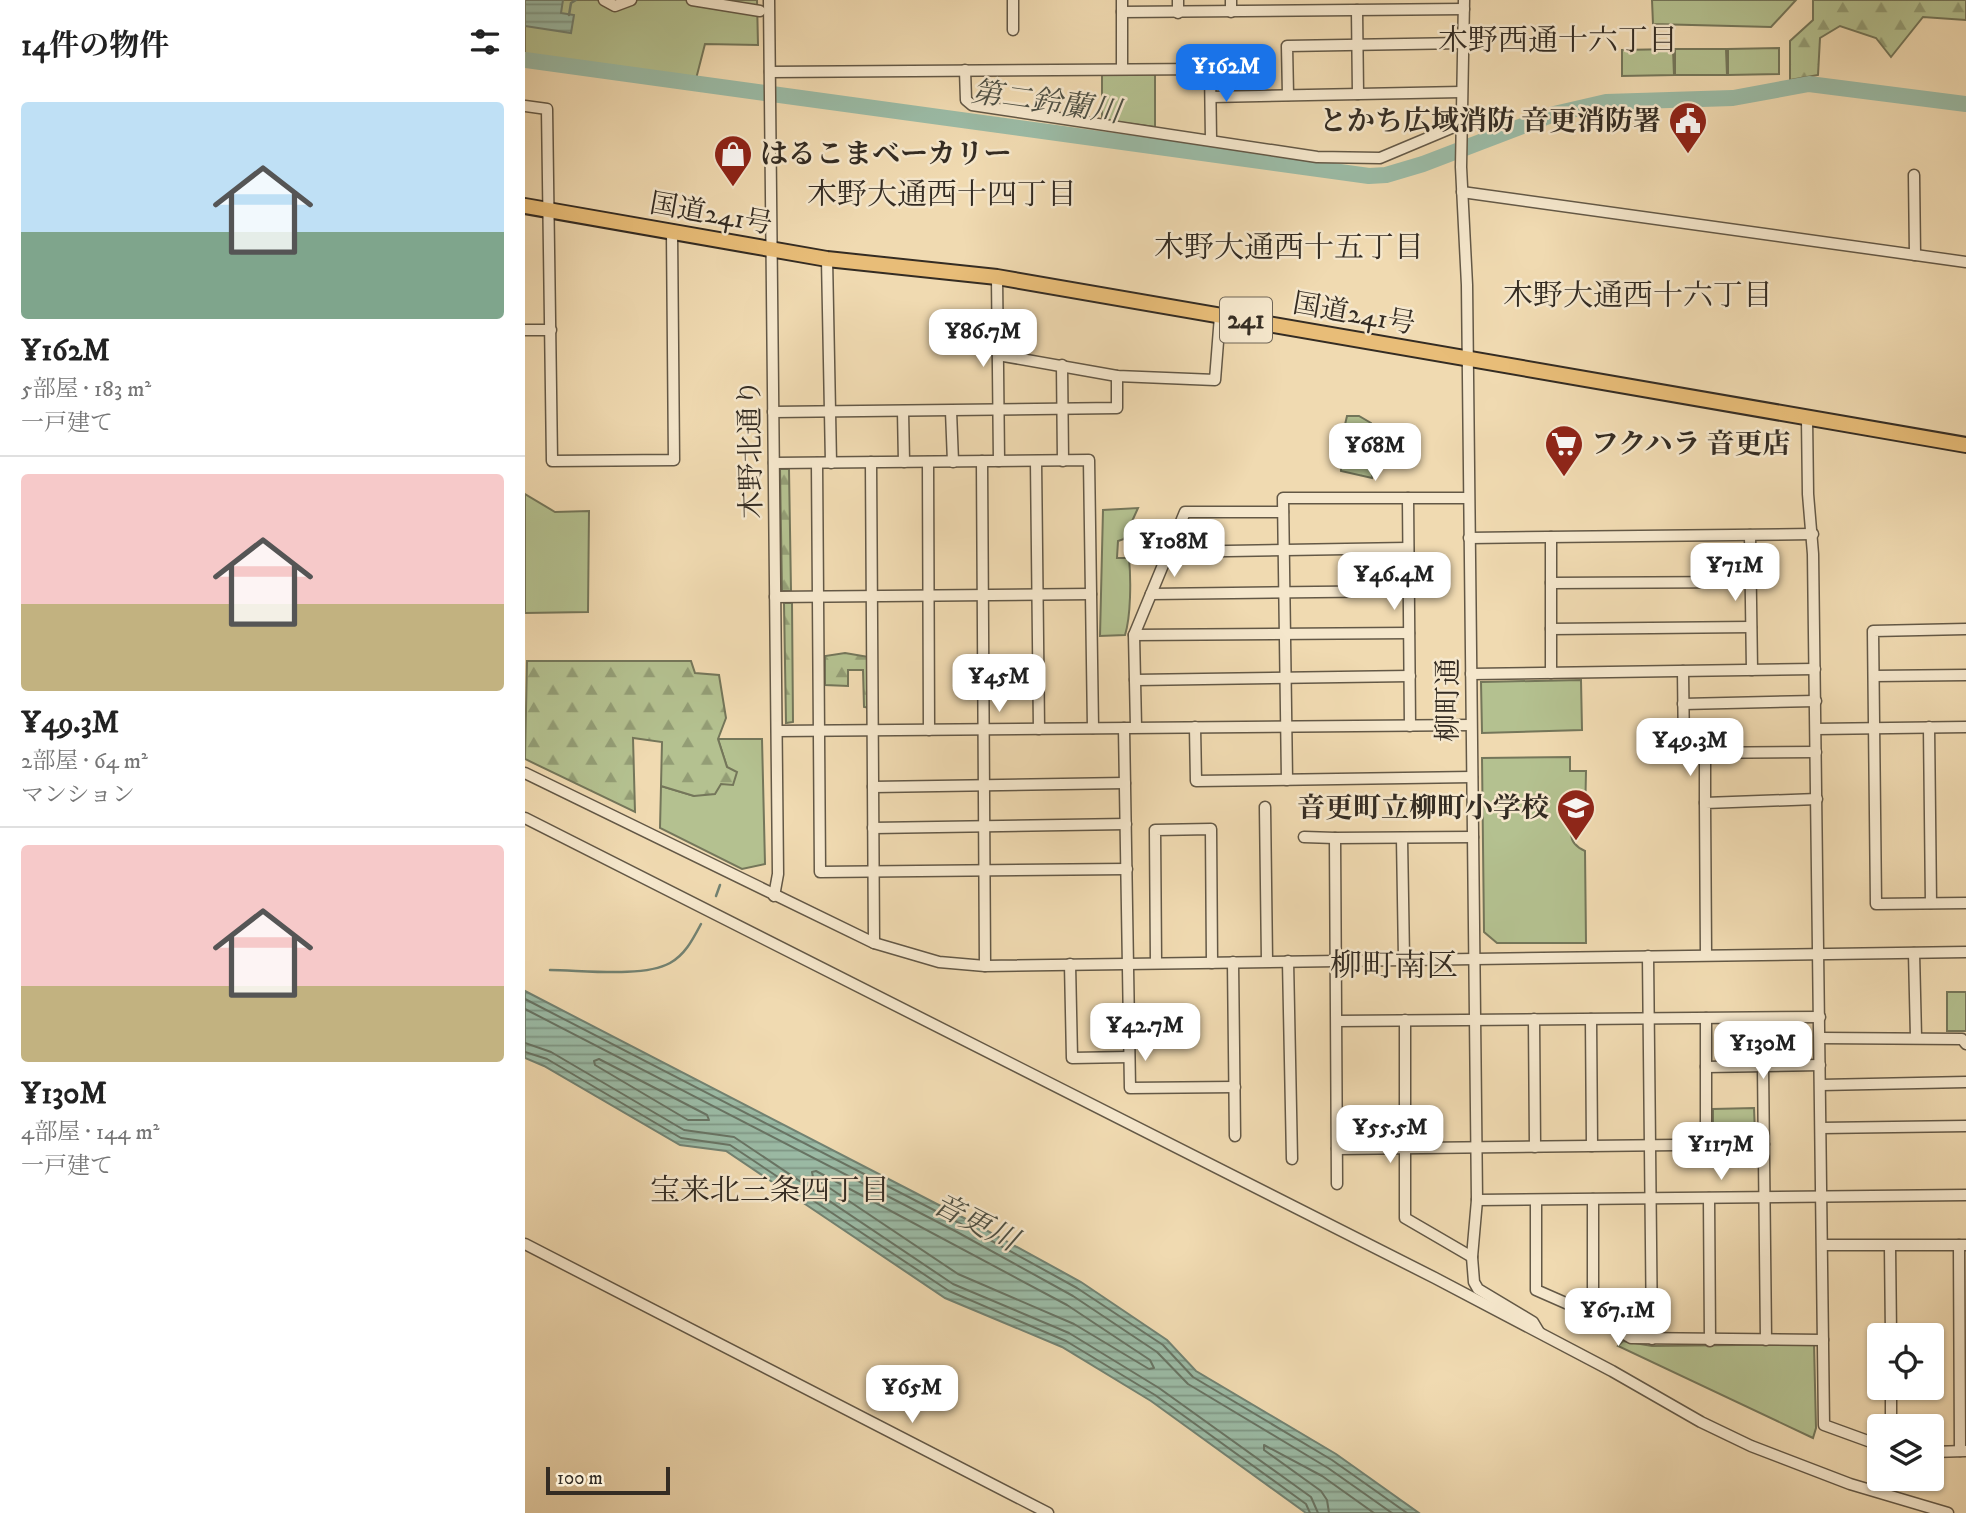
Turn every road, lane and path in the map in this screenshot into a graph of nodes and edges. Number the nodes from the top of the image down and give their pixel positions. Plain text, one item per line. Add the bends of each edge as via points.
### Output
1 (604, 0) edge
2 (631, 0) edge
3 (692, 0) edge
4 (769, 0) edge
5 (1013, 0) edge
6 (1122, 0) edge
7 (1178, 0) edge
8 (1231, 0) edge
9 (1288, 0) edge
10 (1464, 4) edge
11 (1357, 10) junction
12 (760, 11) dead end
13 (1122, 12) junction
14 (1231, 12) junction
15 (1288, 12) junction
16 (1178, 13) junction
17 (1013, 30) dead end
18 (1464, 43) junction
19 (1357, 45) junction
20 (1122, 69) junction
21 (965, 70) junction
22 (770, 72) junction
23 (1461, 92) junction
24 (1358, 94) junction
25 (1288, 95) junction
26 (1211, 97) junction
27 (525, 106) edge
28 (1461, 128) junction
29 (1211, 140) junction
30 (1914, 175) dead end
31 (1462, 192) junction
32 (525, 206) edge
33 (548, 210) junction
34 (672, 232) junction
35 (771, 249) junction
36 (1915, 255) junction
37 (827, 259) junction
38 (1966, 262) edge
39 (997, 277) junction
40 (1220, 316) junction
41 (525, 330) edge
42 (551, 330) junction
43 (998, 355) junction
44 (1467, 359) junction
45 (1062, 365) junction
46 (1117, 376) junction
47 (1062, 409) junction
48 (999, 410) junction
49 (903, 411) junction
50 (951, 411) junction
51 (773, 412) junction
52 (829, 412) junction
53 (1807, 418) junction
54 (1966, 445) edge
55 (982, 461) junction
56 (999, 461) junction
57 (1036, 461) junction
58 (1063, 461) junction
59 (904, 462) junction
60 (928, 462) junction
61 (953, 462) junction
62 (774, 463) junction
63 (817, 463) junction
64 (831, 463) junction
65 (871, 463) junction
66 (1408, 498) junction
67 (1468, 498) junction
68 (1283, 512) junction
69 (1813, 534) junction
70 (1750, 535) junction
71 (1551, 537) junction
72 (1469, 538) junction
73 (1408, 548) junction
74 (1284, 550) junction
75 (1169, 552) junction
76 (1751, 582) junction
77 (1551, 583) junction
78 (1409, 591) junction
79 (1284, 592) junction
80 (1091, 594) junction
81 (1151, 594) junction
82 (1038, 595) junction
83 (872, 596) junction
84 (929, 596) junction
85 (983, 596) junction
86 (775, 597) junction
87 (818, 597) junction
88 (1751, 627) junction
89 (1551, 628) junction
90 (1966, 629) edge
91 (1409, 633) junction
92 (1285, 634) junction
93 (1134, 635) junction
94 (1815, 669) junction
95 (1752, 670) junction
96 (1683, 671) junction
97 (1551, 673) junction
98 (1471, 674) junction
99 (1966, 675) edge
100 (1410, 676) junction
101 (1874, 676) junction
102 (1286, 678) junction
103 (1135, 680) junction
104 (1815, 701) junction
105 (1683, 704) junction
106 (1471, 725) junction
107 (1410, 726) junction
108 (1124, 727) junction
109 (1136, 727) junction
110 (1195, 727) junction
111 (1286, 727) junction
112 (1929, 727) junction
113 (1966, 727) edge
114 (1093, 728) junction
115 (1874, 728) junction
116 (983, 729) junction
117 (1039, 729) junction
118 (873, 730) junction
119 (929, 730) junction
120 (1816, 730) junction
121 (777, 731) junction
122 (819, 731) junction
123 (1816, 752) junction
124 (1705, 753) junction
125 (525, 773) edge
126 (1472, 777) junction
127 (1287, 780) junction
128 (1125, 783) junction
129 (984, 785) junction
130 (873, 787) junction
131 (1817, 799) junction
132 (1705, 803) junction
133 (1265, 807) dead end
134 (525, 818) edge
135 (1126, 824) junction
136 (984, 827) junction
137 (873, 828) junction
138 (1473, 836) junction
139 (1304, 837) dead end
140 (1335, 838) junction
141 (1402, 838) junction
142 (1127, 869) junction
143 (984, 870) junction
144 (874, 872) junction
145 (774, 896) junction
146 (1931, 903) junction
147 (1966, 903) edge
148 (874, 943) junction
149 (1966, 952) edge
150 (1914, 953) junction
151 (1819, 954) junction
152 (1648, 956) junction
153 (1706, 956) junction
154 (1475, 957) junction
155 (1404, 959) junction
156 (1335, 960) junction
157 (1267, 961) junction
158 (1288, 961) junction
159 (1212, 962) junction
160 (1233, 962) junction
161 (1156, 963) junction
162 (1070, 964) junction
163 (1129, 964) junction
164 (985, 966) junction
165 (1820, 1017) junction
166 (1649, 1018) junction
167 (1706, 1018) junction
168 (1534, 1019) junction
169 (1591, 1019) junction
170 (1405, 1020) junction
171 (1475, 1020) junction
172 (1337, 1021) junction
173 (1916, 1037) junction
174 (1820, 1038) junction
175 (1966, 1044) edge
176 (1129, 1057) junction
177 (1820, 1065) junction
178 (1763, 1066) junction
179 (1706, 1067) junction
180 (1966, 1082) edge
181 (1821, 1085) junction
182 (1235, 1087) junction
183 (1966, 1126) edge
184 (1821, 1128) junction
185 (1235, 1136) dead end
186 (1764, 1143) junction
187 (1706, 1144) junction
188 (1650, 1145) junction
189 (1592, 1146) junction
190 (1476, 1147) junction
191 (1535, 1147) junction
192 (1405, 1148) junction
193 (1337, 1149) junction
194 (1292, 1158) dead end
195 (1337, 1184) dead end
196 (1966, 1195) edge
197 (1764, 1197) junction
198 (1822, 1197) junction
199 (1651, 1198) junction
200 (1709, 1198) junction
201 (1593, 1199) junction
202 (1477, 1200) junction
203 (1536, 1201) junction
204 (525, 1244) edge
205 (1823, 1245) junction
206 (1963, 1245) edge
207 (1890, 1247) junction
208 (1472, 1257) junction
209 (1593, 1315) junction
210 (1891, 1323) edge
211 (1540, 1332) junction
212 (1652, 1339) junction
213 (1766, 1340) junction
214 (1823, 1340) junction
215 (1710, 1341) junction
216 (1867, 1441) edge
217 (1963, 1451) edge
218 (1944, 1452) edge
219 (1048, 1513) edge
220 (1948, 1513) edge

1 - 2 street via 615,6
3 - 12 street
4 - 22 street, 木野北通り
5 - 17 street
6 - 13 street
7 - 16 street
8 - 14 street
9 - 15 street
10 - 11 street
10 - 18 street, 柳町通
11 - 15 street
11 - 19 street
13 - 16 street
13 - 20 street
14 - 15 street
14 - 16 street
18 - 19 street
18 - 23 street, 柳町通
19 - 24 street
19 - 25 street via 1287,46
20 - 21 street
20 - 26 street via 1210,69
21 - 22 street
21 - 29 street via 966,100 972,105
22 - 35 street, 木野北通り
23 - 24 street
23 - 28 street, 柳町通
24 - 25 street
25 - 26 street
26 - 29 street
27 - 33 street via 547,109
28 - 29 street via 1380,158 1317,157
28 - 31 street, 柳町通
30 - 36 street
31 - 36 street
31 - 44 street, 柳町通
32 - 33 highway, 国道241号 / 241
33 - 34 highway, 国道241号 / 241
33 - 42 street
34 - 35 highway, 国道241号 / 241
34 - 42 street via 674,460 552,461
35 - 37 highway, 国道241号 / 241
35 - 51 street, 木野北通り
36 - 38 street
37 - 39 highway, 国道241号 / 241
37 - 52 street
39 - 40 highway, 国道241号 / 241
39 - 43 street
40 - 44 highway, 国道241号 / 241
40 - 46 street via 1215,380
41 - 42 street
43 - 45 street
43 - 48 street
44 - 53 highway, 国道241号 / 241
44 - 67 street, 柳町通
45 - 46 street
45 - 47 street
46 - 47 street via 1117,408
47 - 48 street
47 - 58 street
48 - 50 street
48 - 56 street
49 - 50 street
49 - 52 street
49 - 59 street
50 - 61 street
51 - 52 street
51 - 62 street, 木野北通り
52 - 64 street
53 - 54 highway, 国道241号 / 241
53 - 69 street
55 - 56 street
55 - 61 street
55 - 85 street
56 - 57 street
57 - 58 street
57 - 82 street
58 - 80 street via 1089,460
59 - 60 street
59 - 65 street
60 - 61 street
60 - 84 street
62 - 63 street
62 - 86 street, 木野北通り
63 - 64 street
63 - 87 street
64 - 65 street
65 - 83 street
66 - 67 street
66 - 68 street via 1283,498
66 - 73 street
67 - 72 street, 柳町通
68 - 74 street
68 - 75 street via 1185,512
69 - 70 street
69 - 94 street
70 - 71 street
70 - 76 street
71 - 72 street
71 - 77 street
72 - 98 street, 柳町通
73 - 74 street
73 - 78 street
74 - 75 street
74 - 79 street
75 - 81 street
76 - 77 street
76 - 88 street
77 - 89 street
78 - 79 street
78 - 91 street
79 - 81 street
79 - 92 street
80 - 82 street
80 - 114 street
81 - 93 street
82 - 85 street
82 - 117 street
83 - 84 street
83 - 87 street
83 - 118 street
84 - 85 street
84 - 119 street
85 - 116 street
86 - 87 street
86 - 121 street, 木野北通り
87 - 122 street
88 - 89 street
88 - 95 street
89 - 97 street
90 - 101 street via 1873,631
91 - 92 street
91 - 100 street
92 - 93 street
92 - 102 street
93 - 103 street
94 - 95 street
94 - 104 street
95 - 96 street
96 - 97 street
96 - 105 street
97 - 98 street
98 - 106 street, 柳町通
99 - 101 street
100 - 102 street
100 - 107 street
101 - 115 street
102 - 103 street
102 - 111 street
103 - 109 street
104 - 105 street
104 - 120 street
105 - 124 street via 1684,753
106 - 107 street
106 - 126 street, 柳町通
107 - 111 street
108 - 109 street
108 - 114 street
108 - 128 street
109 - 110 street
110 - 111 street
110 - 127 street via 1196,781
111 - 127 street
112 - 113 street
112 - 115 street
112 - 146 street
114 - 117 street
115 - 120 street
115 - 146 street via 1876,904
116 - 117 street
116 - 119 street
116 - 129 street
118 - 119 street
118 - 122 street
118 - 130 street
120 - 123 street
121 - 122 street
121 - 145 street, 木野北通り via 778,874
122 - 144 street via 820,872
123 - 124 street
123 - 131 street
124 - 132 street
125 - 145 street
126 - 127 street
126 - 138 street, 柳町通
128 - 129 street
128 - 135 street
129 - 130 street
129 - 136 street
130 - 137 street
131 - 132 street
131 - 151 street
132 - 153 street
133 - 157 street
134 - 211 street
135 - 136 street
135 - 142 street
136 - 137 street
136 - 143 street
137 - 144 street
138 - 141 street
138 - 154 street, 柳町通
139 - 140 street
140 - 141 street
140 - 156 street
141 - 155 street
142 - 143 street
142 - 163 street
143 - 144 street
143 - 164 street
144 - 148 street
145 - 148 street
146 - 147 street
148 - 164 street via 939,962
149 - 150 street
150 - 151 street
150 - 173 street
151 - 153 street
151 - 165 street
152 - 153 street
152 - 154 street
152 - 166 street
154 - 155 street
154 - 171 street, 柳町通
155 - 156 street
156 - 158 street
156 - 172 street
157 - 158 street
157 - 160 street
158 - 194 street
159 - 160 street
159 - 161 street
159 - 161 street via 1211,829 1155,830
160 - 182 street
161 - 163 street
162 - 163 street
162 - 164 street
162 - 176 street via 1072,1058
163 - 176 street
165 - 167 street
165 - 174 street
166 - 167 street
166 - 169 street
166 - 188 street
167 - 179 street
168 - 169 street
168 - 171 street
168 - 191 street
169 - 189 street
170 - 171 street
170 - 172 street
170 - 192 street
171 - 190 street, 柳町通
172 - 193 street
173 - 174 street
173 - 175 street via 1962,1039
174 - 177 street
176 - 182 street via 1130,1088
177 - 178 street
177 - 181 street
178 - 179 street
178 - 186 street
179 - 187 street
180 - 181 street
181 - 184 street
182 - 185 street
183 - 184 street
184 - 198 street
186 - 187 street
186 - 197 street
187 - 188 street
188 - 189 street
188 - 199 street
189 - 191 street
190 - 191 street
190 - 192 street
190 - 202 street, 柳町通
192 - 193 street
192 - 208 street via 1405,1218
193 - 195 street
196 - 198 street
197 - 198 street
197 - 200 street
197 - 213 street
198 - 205 street
199 - 200 street
199 - 201 street
199 - 212 street
200 - 215 street
201 - 203 street
201 - 209 street
202 - 203 street
202 - 208 street, 柳町通
203 - 209 street via 1537,1290
204 - 219 street
205 - 207 street
205 - 214 street
206 - 207 street
206 - 217 street
207 - 210 street
208 - 211 street, 柳町通 via 1478,1289 1533,1322
209 - 212 street via 1631,1338
211 - 220 street via 1751,1446 1850,1484
212 - 215 street
213 - 214 street
213 - 215 street
214 - 216 street via 1824,1425
217 - 218 street

